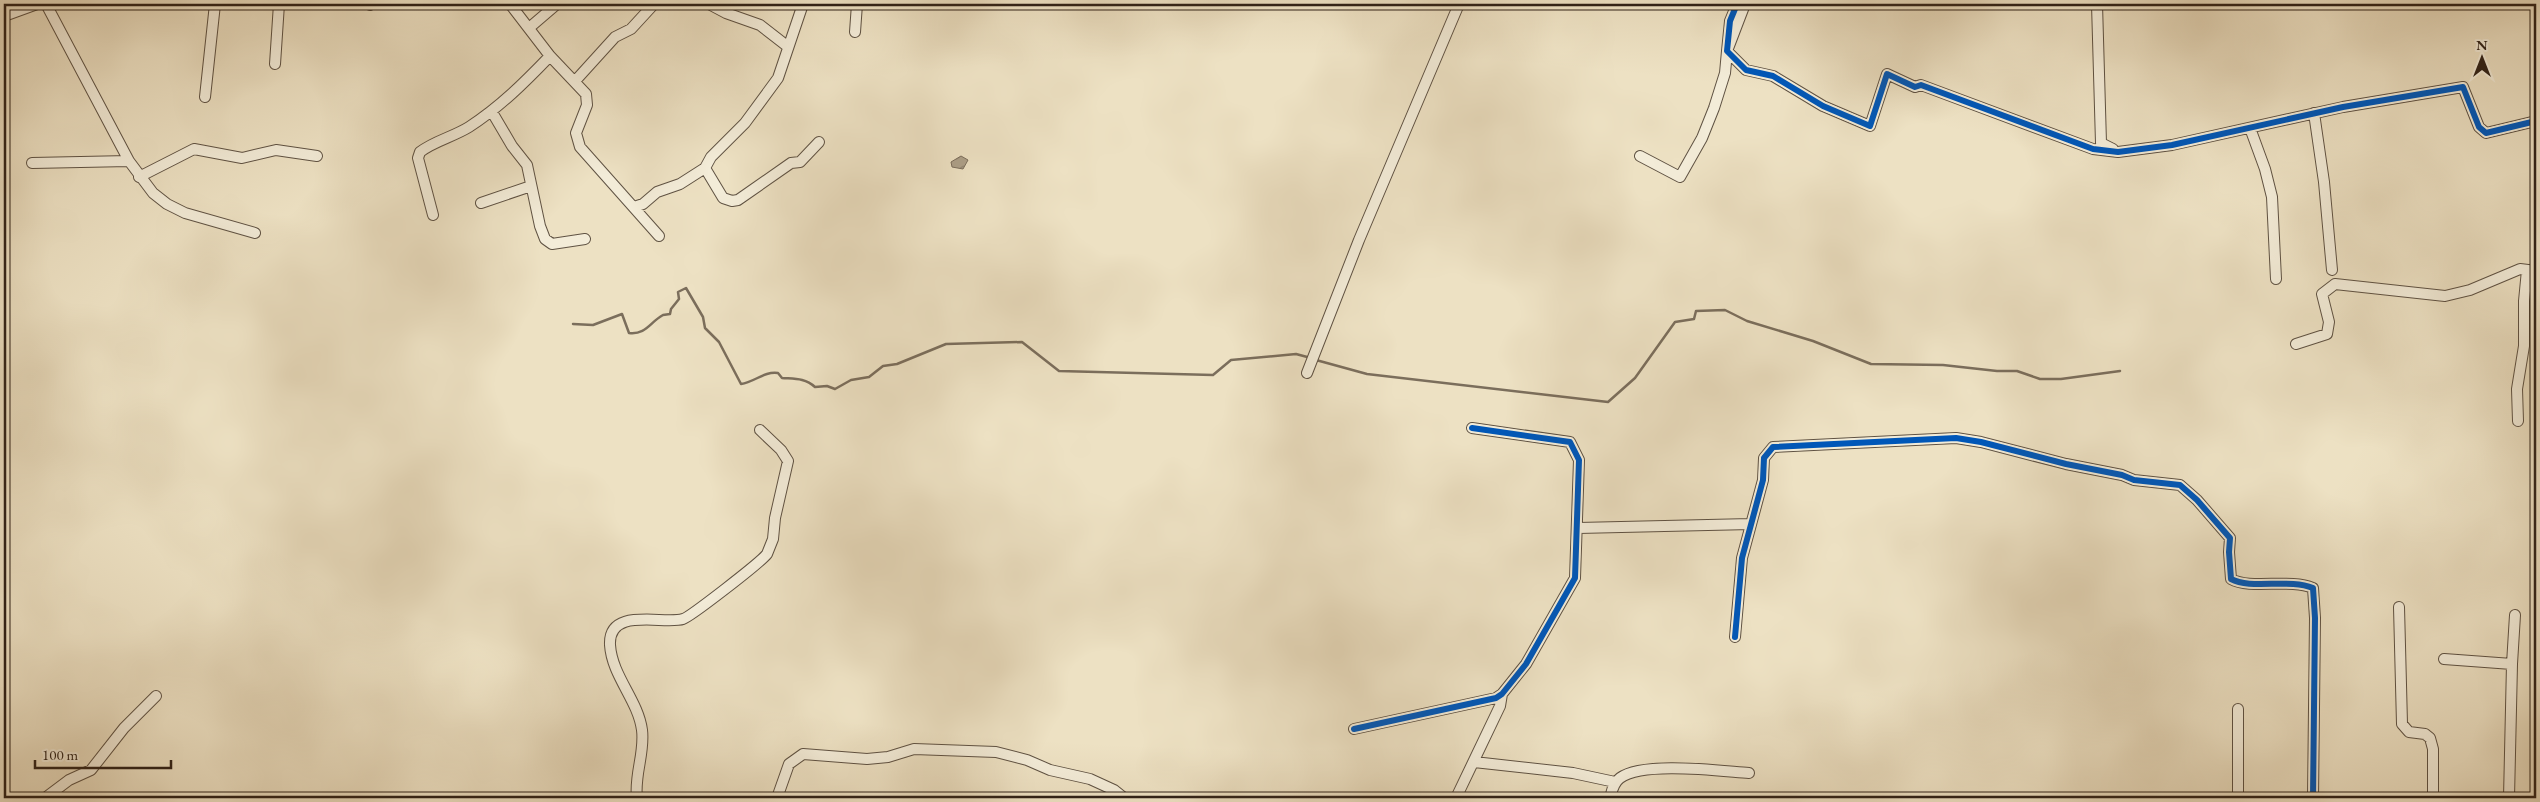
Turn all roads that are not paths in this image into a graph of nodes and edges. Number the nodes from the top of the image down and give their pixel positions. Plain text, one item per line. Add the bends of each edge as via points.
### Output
1 (38, 4) edge
2 (46, 4) edge
3 (215, 4) edge
4 (279, 4) edge
5 (510, 4) edge
6 (557, 4) edge
7 (654, 4) edge
8 (709, 4) edge
9 (803, 4) edge
10 (857, 4) edge
11 (1459, 4) edge
12 (1737, 4) edge
13 (1744, 4) edge
14 (2097, 4) edge
15 (4, 16) edge
16 (529, 28) junction
17 (855, 32) dead end
18 (787, 46) junction
19 (1727, 50) junction
20 (550, 56) junction
21 (275, 64) dead end
22 (576, 80) junction
23 (205, 98) dead end
24 (492, 112) junction
25 (2314, 113) junction
26 (2536, 121) edge
27 (2250, 128) junction
28 (818, 142) dead end
29 (2097, 146) junction
30 (317, 156) dead end
31 (1640, 156) dead end
32 (129, 161) junction
33 (32, 163) dead end
34 (705, 168) junction
35 (139, 177) junction
36 (531, 186) junction
37 (481, 203) dead end
38 (634, 207) junction
39 (433, 215) dead end
40 (255, 233) dead end
41 (659, 236) dead end
42 (585, 239) dead end
43 (2332, 270) dead end
44 (2531, 271) edge
45 (2276, 279) dead end
46 (2296, 344) dead end
47 (1307, 373) dead end
48 (2518, 421) dead end
49 (1472, 428) dead end
50 (760, 430) dead end
51 (1751, 524) junction
52 (1578, 528) junction
53 (2399, 606) dead end
54 (2515, 614) dead end
55 (1735, 637) dead end
56 (2444, 660) dead end
57 (2512, 664) junction
58 (1502, 694) junction
59 (156, 696) dead end
60 (2238, 709) dead end
61 (1354, 730) dead end
62 (1474, 762) junction
63 (1749, 773) dead end
64 (1615, 782) junction
65 (45, 798) edge
66 (637, 798) edge
67 (777, 798) edge
68 (1124, 798) edge
69 (1456, 798) edge
70 (1610, 798) edge
71 (2238, 798) edge
72 (2313, 798) edge
73 (2399, 798) edge
74 (2435, 798) edge
75 (2509, 798) edge

1 - 15 street
2 - 32 street
3 - 23 street
4 - 21 street
5 - 16 street
6 - 16 street
7 - 22 street via 634,26 615,37
8 - 18 street via 760,25
9 - 18 street via 794,36
10 - 17 street
11 - 47 street via 1359,240
12 - 19 street via 1730,21
13 - 19 street
14 - 29 street
16 - 20 street
18 - 34 street via 778,78
19 - 29 street via 1746,70 1773,76 1823,106 1870,126 1887,74 1915,87 1921,85
19 - 31 street via 1725,73 1714,108 1680,177
20 - 22 street
20 - 24 street
22 - 38 street via 588,98 576,134 577,143
24 - 36 street via 527,165
24 - 39 street via 419,155
25 - 26 street via 2463,87 2479,127 2486,133
25 - 27 street
25 - 43 street
27 - 29 street via 2172,145 2118,152
27 - 45 street via 2272,197
28 - 34 street via 800,162 791,163 738,200 723,198
30 - 35 street via 276,150 242,158 194,149
32 - 33 street
32 - 35 street
34 - 38 street
35 - 40 street via 167,204 185,213
36 - 37 street
36 - 42 street via 538,222 548,242 557,244
38 - 41 street
44 - 46 street via 2520,269 2470,290 2445,296 2335,284 2322,294 2330,322 2327,334
44 - 48 street via 2524,302 2524,346 2517,389
49 - 52 street via 1570,442 1579,460
50 - 66 street via 788,461 773,539 767,554 685,618 632,621 616,628 611,635 610,651 641,725
51 - 52 street
51 - 55 street via 1742,558
51 - 72 street via 1763,480 1764,458 1773,447 1956,438 2134,480 2180,485 2230,538 2231,579 2240,584 2266,582 2310,587 2314,591
52 - 58 street via 1575,578 1526,664
53 - 74 street via 2402,724 2409,732 2430,738
54 - 57 street
56 - 57 street
57 - 75 street
58 - 61 street
58 - 62 street via 1500,706
59 - 65 street via 124,728 91,770
60 - 71 street
62 - 64 street via 1573,773
62 - 69 street
63 - 64 street via 1671,769 1630,773
64 - 70 street
67 - 68 street via 789,764 804,754 866,759 888,757 914,749 976,750 1008,755 1050,770 1090,779
73 - 74 street

